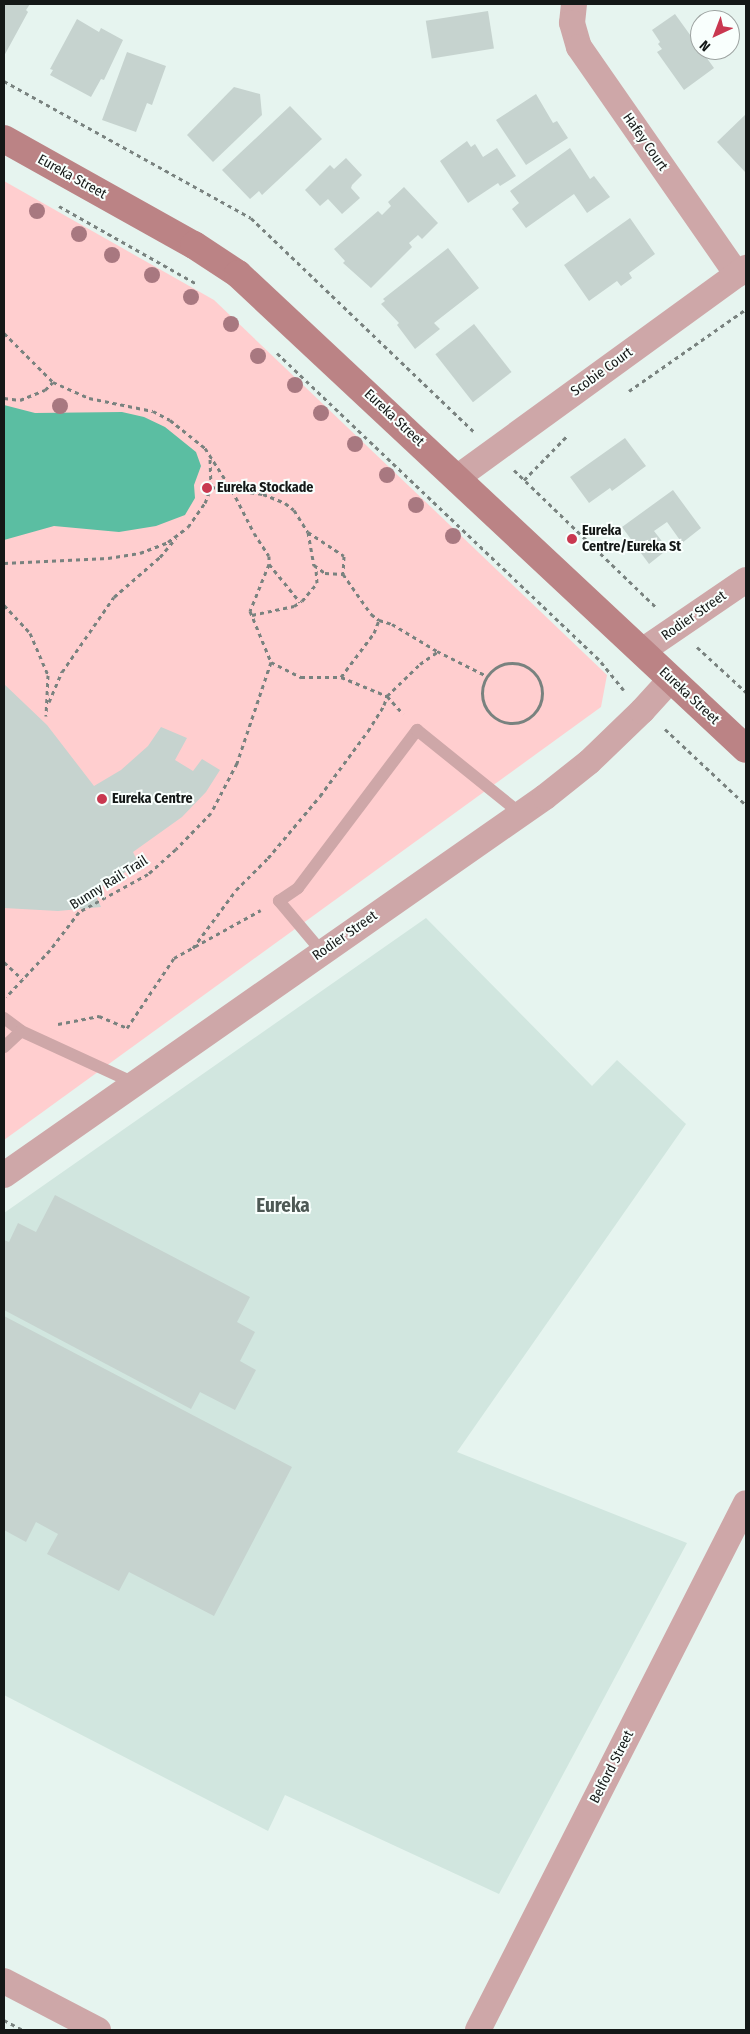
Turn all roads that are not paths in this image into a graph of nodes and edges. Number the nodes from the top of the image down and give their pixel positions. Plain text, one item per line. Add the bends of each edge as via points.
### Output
1 (574, 4) edge
2 (4, 139) edge
3 (742, 271) edge
4 (458, 477) junction
5 (746, 580) edge
6 (642, 651) junction
7 (671, 679) junction
8 (746, 749) edge
9 (520, 813) junction
10 (322, 952) junction
11 (4, 1018) edge
12 (21, 1031) junction
13 (4, 1047) edge
14 (136, 1084) junction
15 (4, 1176) edge
16 (746, 1503) edge
17 (4, 1981) edge
18 (68, 2023) edge
19 (98, 2030) edge
20 (478, 2030) edge

1 - 3 street, Hafey Court via 572,23 579,47
2 - 4 street, Eureka Street via 194,245 238,274
3 - 4 street, Scobie Court
4 - 6 street, Eureka Street
5 - 6 street, Rodier Street
6 - 7 street, Eureka Street
7 - 8 street, Eureka Street
7 - 9 street, Rodier Street via 589,762
9 - 10 street, Rodier Street
9 - 10 lane via 417,730 298,888 279,901
10 - 14 street, Rodier Street
11 - 12 lane
12 - 13 lane
12 - 14 lane
14 - 15 street, Rodier Street
16 - 20 street, Belford Street
17 - 18 street
18 - 19 street

